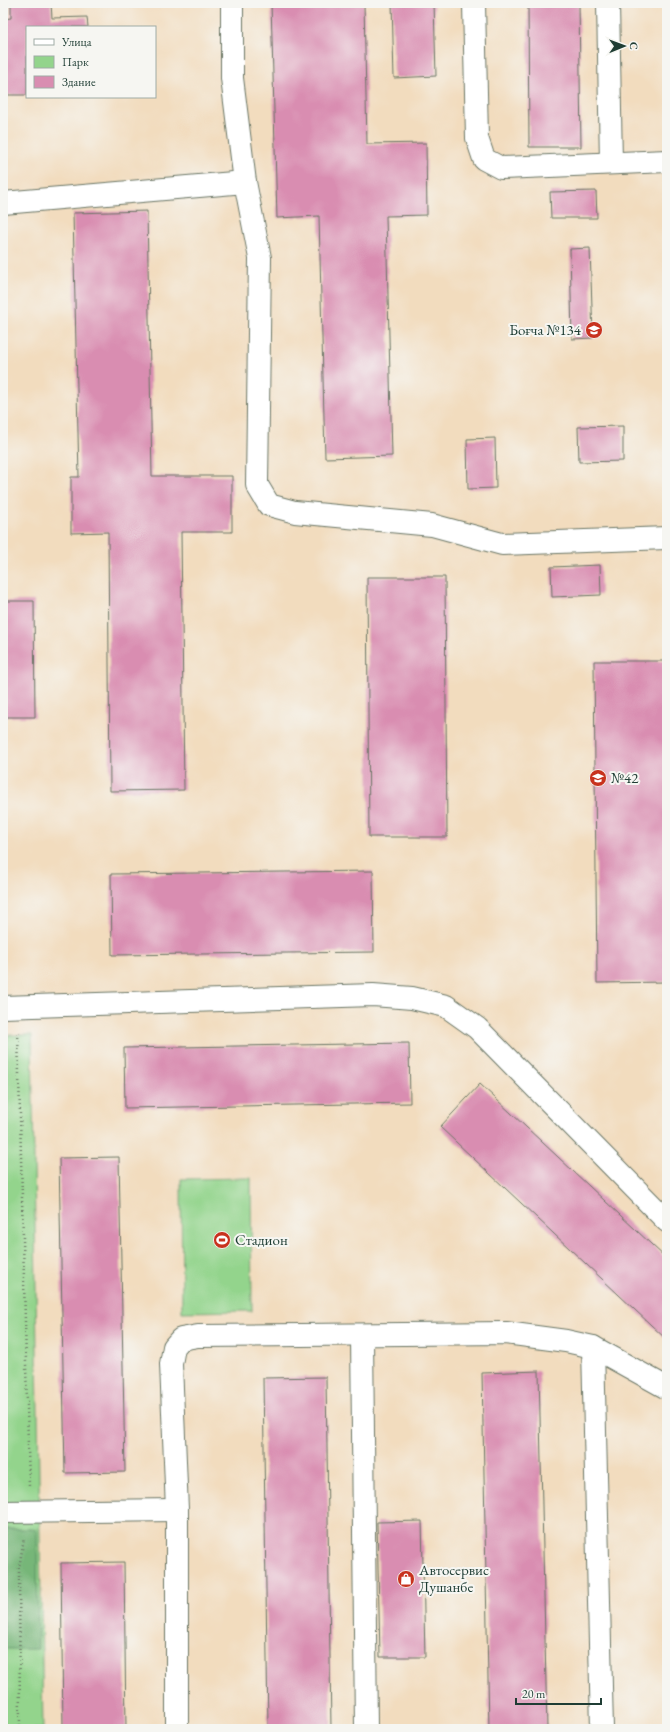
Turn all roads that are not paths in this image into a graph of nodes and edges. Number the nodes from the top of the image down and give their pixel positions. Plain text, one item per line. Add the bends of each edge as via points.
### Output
1 (232, 3) edge
2 (474, 3) edge
3 (608, 3) edge
4 (667, 161) edge
5 (611, 164) junction
6 (245, 182) junction
7 (3, 203) edge
8 (667, 538) edge
9 (10, 1007) edge
10 (667, 1221) edge
11 (362, 1335) junction
12 (592, 1347) junction
13 (667, 1388) edge
14 (177, 1510) junction
15 (3, 1512) edge
16 (177, 1729) edge
17 (366, 1729) edge
18 (602, 1729) edge

1 - 6 street via 232,78
2 - 5 street via 477,138 484,159 501,168
3 - 5 street
4 - 5 street
6 - 7 street
6 - 8 street via 260,258 257,485 269,505 295,512 432,525 502,544
9 - 10 street via 373,995 412,998 446,1006 477,1028
11 - 12 street via 506,1333
11 - 14 street via 198,1336 181,1339 174,1347 170,1364
11 - 17 street
12 - 13 street
12 - 18 street
14 - 15 street
14 - 16 street

